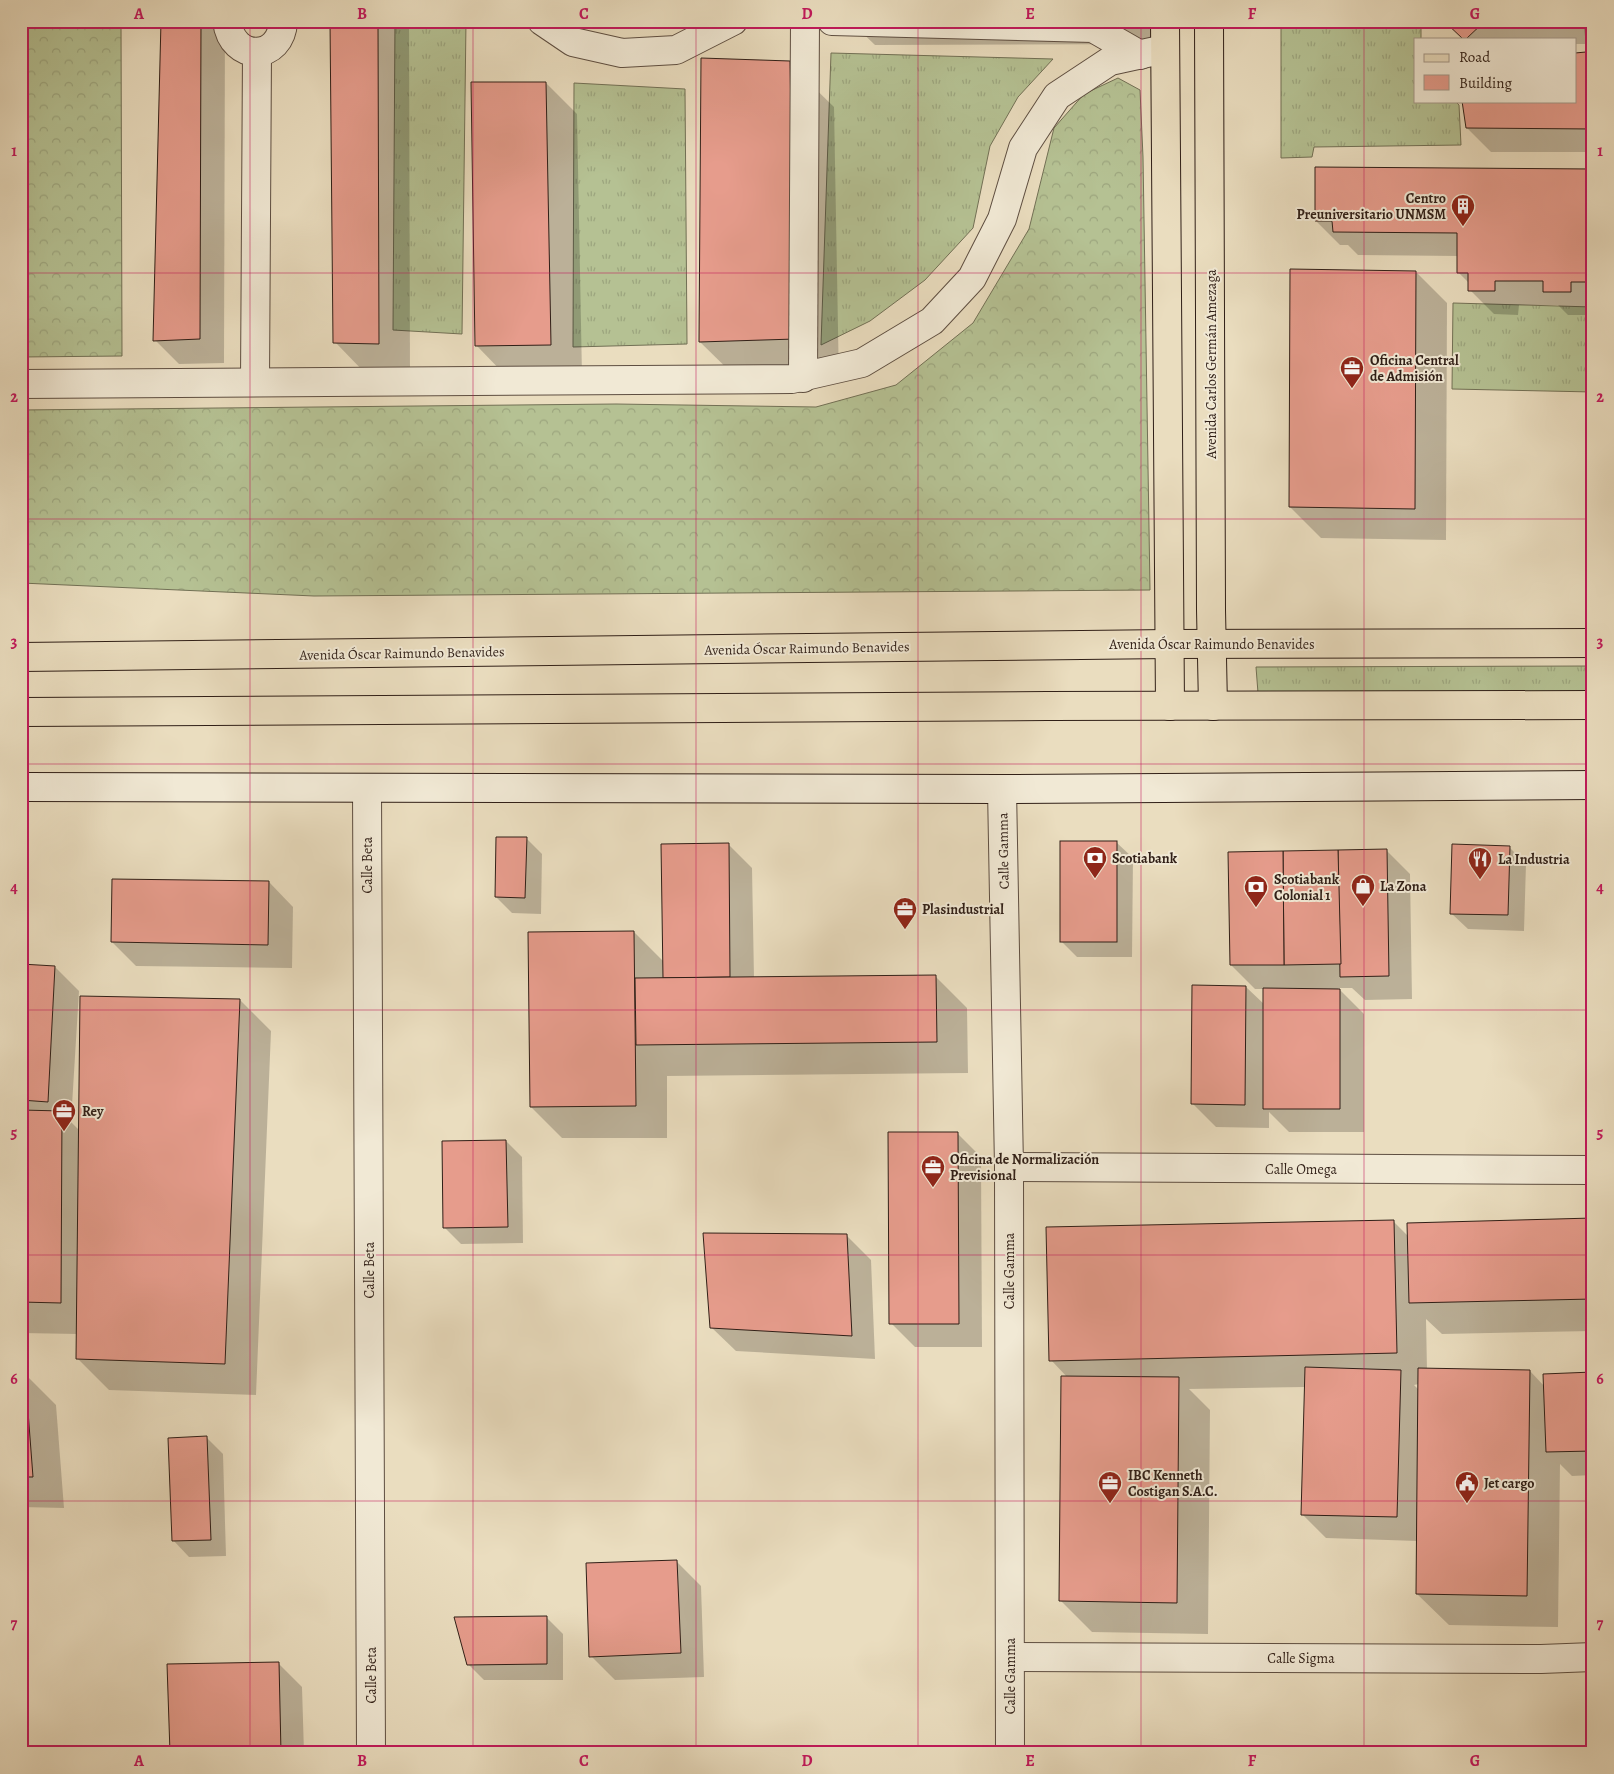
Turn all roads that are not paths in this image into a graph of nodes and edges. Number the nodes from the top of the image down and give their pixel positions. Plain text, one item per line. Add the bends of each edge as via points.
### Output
1 (227, 21) edge
2 (283, 21) edge
3 (542, 21) edge
4 (733, 21) edge
5 (805, 21) edge
6 (832, 21) edge
7 (1165, 21) edge
8 (1209, 21) edge
9 (257, 52) junction
10 (1153, 52) junction
11 (803, 378) junction
12 (255, 382) junction
13 (21, 384) edge
14 (1593, 643) edge
15 (1169, 644) junction
16 (1212, 644) junction
17 (21, 658) edge
18 (1593, 705) edge
19 (1170, 706) junction
20 (1213, 706) junction
21 (21, 712) edge
22 (1593, 785) edge
23 (21, 786) edge
24 (367, 788) junction
25 (1002, 789) junction
26 (1009, 1167) junction
27 (1593, 1170) edge
28 (1010, 1657) junction
29 (1593, 1657) edge
30 (372, 1753) edge
31 (1010, 1753) edge

1 - 9 street via 228,31 238,47
2 - 9 street via 280,38 266,50
3 - 4 street via 573,42 622,53 676,50
5 - 11 street
6 - 10 street via 1093,28
7 - 10 main road
8 - 16 main road, Avenida Carlos Germán Amezaga
9 - 12 street
10 - 11 street via 1110,61 1057,96 1023,148 1002,219 972,278 932,321 862,363
10 - 15 main road
11 - 12 street
12 - 13 street
14 - 16 main road, Avenida Óscar Raimundo Benavides
15 - 16 main road, Avenida Óscar Raimundo Benavides
15 - 17 main road, Avenida Óscar Raimundo Benavides
15 - 19 main road
16 - 20 main road, Avenida Carlos Germán Amezaga
18 - 20 main road
19 - 20 main road
19 - 21 main road
22 - 25 street
23 - 24 street
24 - 25 street
24 - 30 street, Calle Beta
25 - 26 street, Calle Gamma
26 - 27 street, Calle Omega
26 - 28 street, Calle Gamma
28 - 29 street, Calle Sigma
28 - 31 street, Calle Gamma

